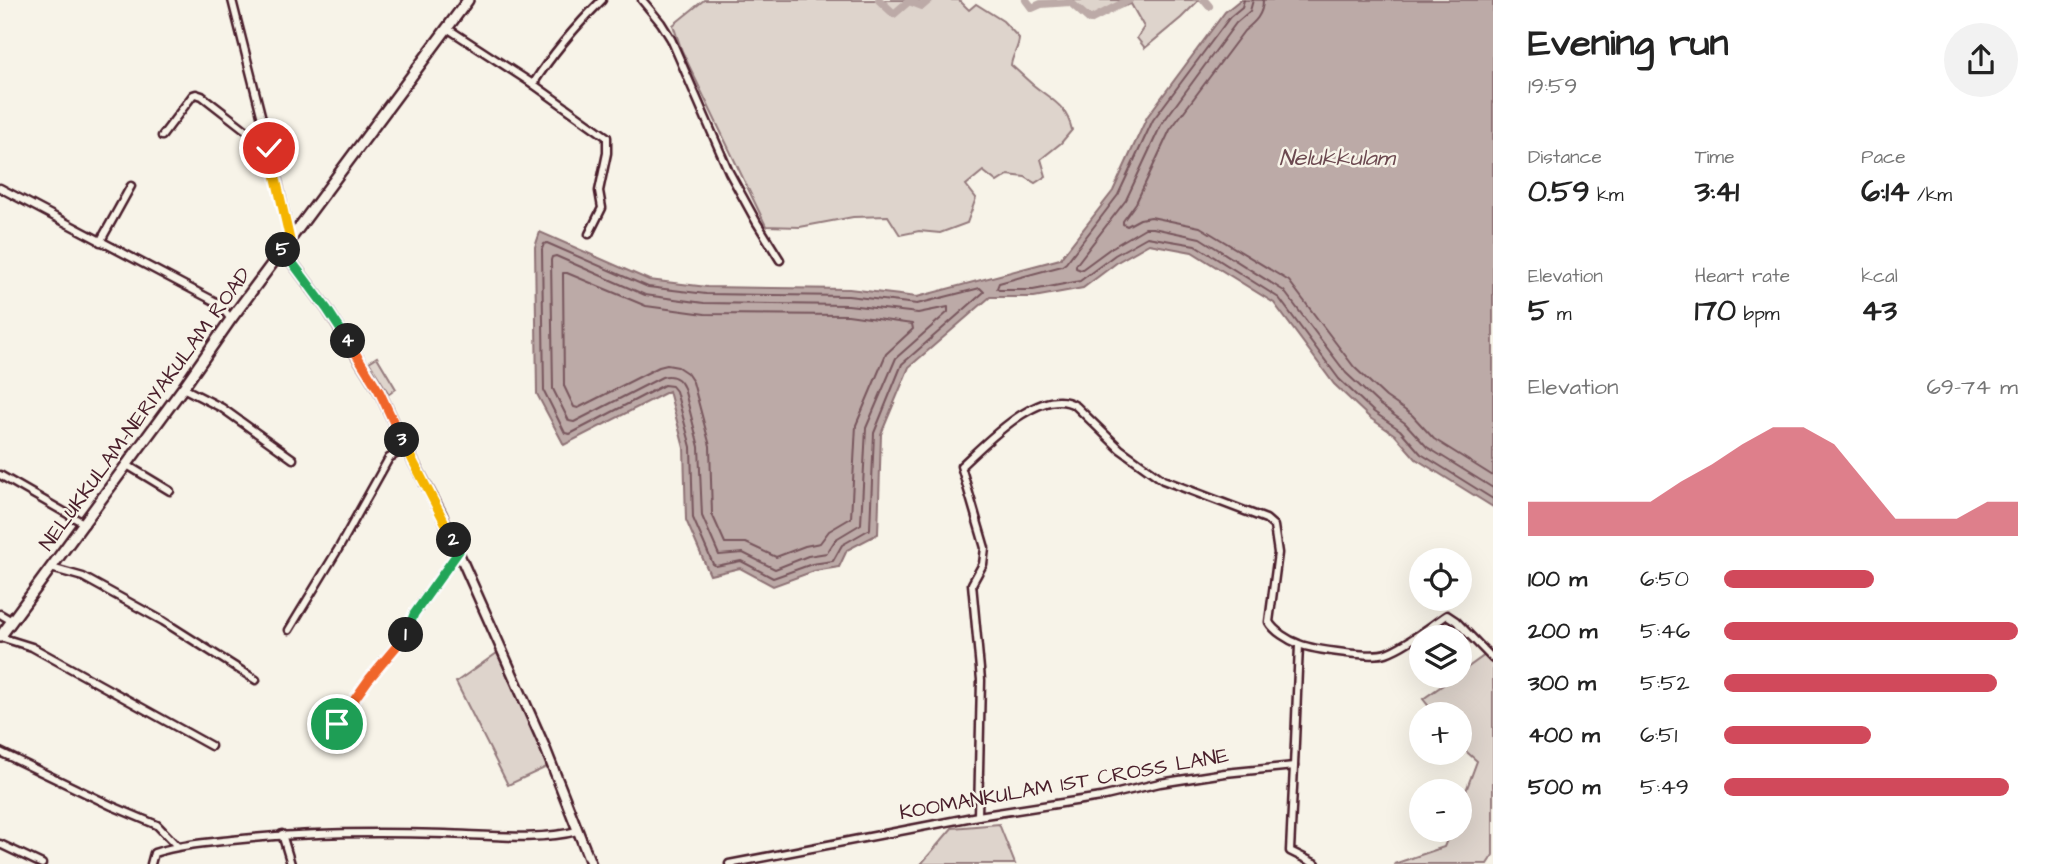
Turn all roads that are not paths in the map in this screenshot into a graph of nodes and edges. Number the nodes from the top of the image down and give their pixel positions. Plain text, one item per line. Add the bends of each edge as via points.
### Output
1 (232, 0) edge
2 (468, 0) edge
3 (602, 0) edge
4 (642, 0) edge
5 (447, 28) junction
6 (533, 84) junction
7 (162, 136) dead end
8 (269, 148) junction
9 (131, 186) dead end
10 (0, 188) edge
11 (589, 234) dead end
12 (290, 240) junction
13 (100, 242) junction
14 (283, 250) junction
15 (780, 260) dead end
16 (231, 318) junction
17 (183, 388) junction
18 (406, 448) junction
19 (293, 460) dead end
20 (127, 465) junction
21 (0, 475) edge
22 (170, 492) dead end
23 (85, 524) junction
24 (459, 551) junction
25 (51, 568) junction
26 (0, 614) edge
27 (12, 621) junction
28 (289, 630) dead end
29 (0, 637) edge
30 (1299, 645) junction
31 (1493, 659) edge
32 (256, 680) dead end
33 (337, 724) dead end
34 (211, 746) dead end
35 (0, 752) edge
36 (1294, 766) junction
37 (978, 816) junction
38 (578, 831) junction
39 (282, 834) junction
40 (0, 844) edge
41 (177, 846) junction
42 (42, 864) edge
43 (151, 864) edge
44 (291, 864) edge
45 (591, 864) edge
46 (729, 864) edge
47 (1316, 864) edge

1 - 8 street
2 - 5 main road, NELUKKULAM-NERIYAKULAM ROAD
3 - 6 street via 553,52
4 - 15 street via 671,39 729,172
5 - 6 street
5 - 12 main road, NELUKKULAM-NERIYAKULAM ROAD
6 - 11 street via 607,137 599,191 602,208
7 - 8 street via 196,94
8 - 12 street
9 - 13 street
10 - 13 street
12 - 14 main road, NELUKKULAM-NERIYAKULAM ROAD
13 - 16 street via 218,303
14 - 16 main road, NELUKKULAM-NERIYAKULAM ROAD
14 - 18 street via 379,391
16 - 17 main road, NELUKKULAM-NERIYAKULAM ROAD
17 - 19 street via 222,408
17 - 20 main road, NELUKKULAM-NERIYAKULAM ROAD
18 - 24 street
18 - 28 street via 389,458
20 - 22 street
20 - 23 main road, NELUKKULAM-NERIYAKULAM ROAD
21 - 23 street
23 - 25 main road, NELUKKULAM-NERIYAKULAM ROAD
24 - 33 street via 414,614 408,632
24 - 38 street
25 - 27 main road, NELUKKULAM-NERIYAKULAM ROAD
25 - 32 street via 83,577
26 - 27 street
27 - 29 main road, NELUKKULAM-NERIYAKULAM ROAD
29 - 34 street via 32,647
30 - 31 street via 1383,655 1447,615
30 - 36 street
30 - 37 street via 1269,622 1278,553 1274,526 1163,480 1120,449 1069,401 1036,405 961,466 985,548 983,564 972,584 981,680
35 - 41 street via 157,825
36 - 37 street, KOOMANKULAM 1ST CROSS LANE via 1160,783
36 - 47 street via 1290,851
37 - 46 street, KOOMANKULAM 1ST CROSS LANE
38 - 39 street via 506,836
38 - 45 street
39 - 41 street
39 - 44 street
40 - 42 street
41 - 43 street via 154,853

